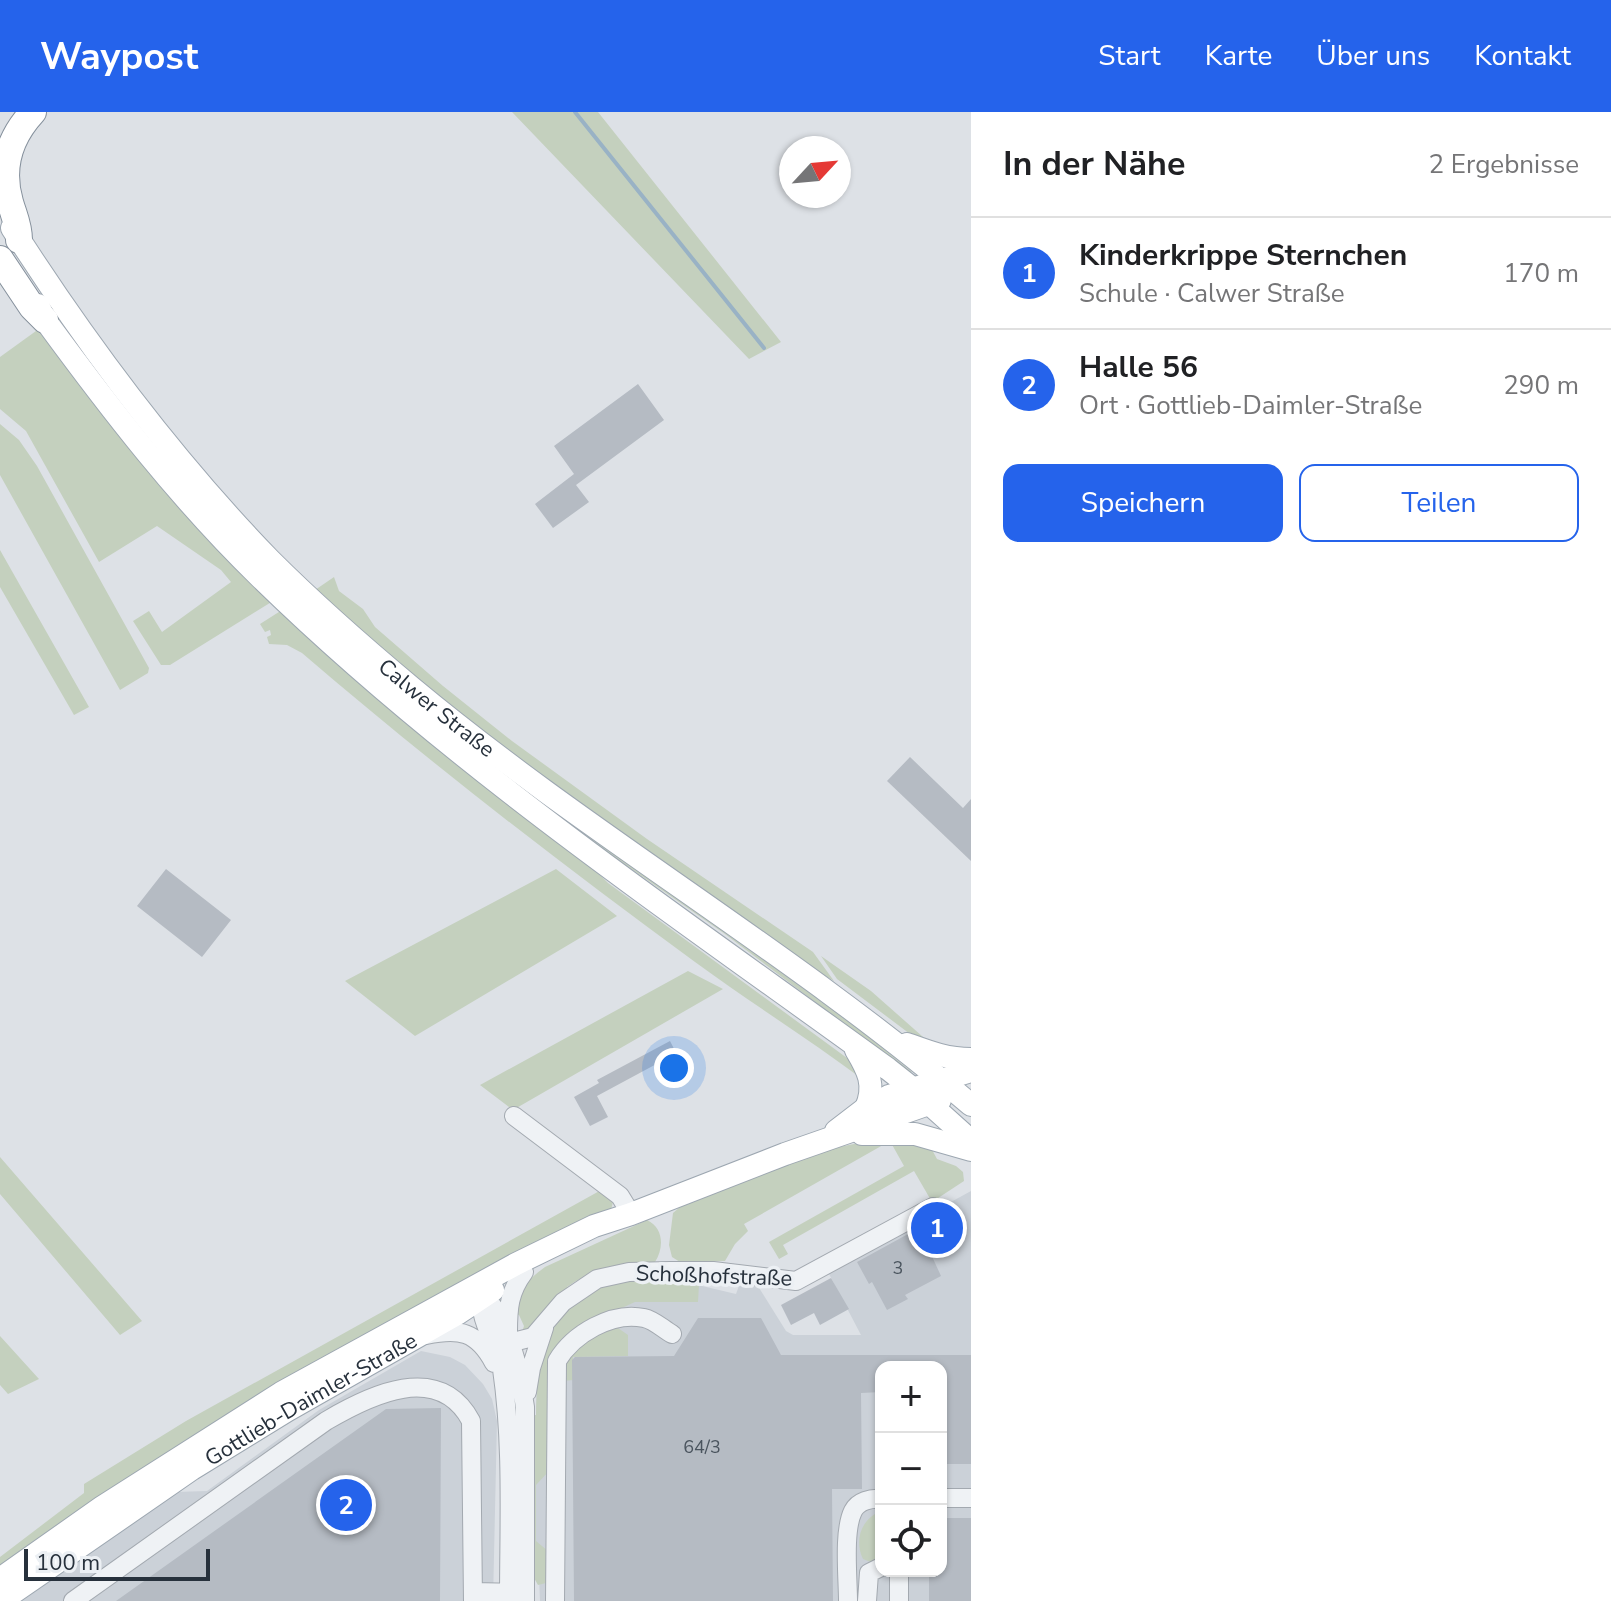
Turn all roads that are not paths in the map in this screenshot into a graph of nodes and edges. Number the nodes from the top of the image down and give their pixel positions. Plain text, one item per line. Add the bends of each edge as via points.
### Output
1 (33, 112) edge
2 (0, 210) edge
3 (10, 243) edge
4 (0, 259) edge
5 (45, 320) junction
6 (891, 1040) junction
7 (851, 1042) junction
8 (971, 1059) edge
9 (971, 1071) edge
10 (912, 1088) junction
11 (960, 1092) edge
12 (929, 1103) junction
13 (866, 1108) junction
14 (514, 1116) dead end
15 (848, 1133) junction
16 (971, 1141) edge
17 (818, 1142) junction
18 (971, 1150) edge
19 (933, 1207) dead end
20 (631, 1214) junction
21 (520, 1268) junction
22 (472, 1294) junction
23 (545, 1325) junction
24 (672, 1334) dead end
25 (508, 1337) junction
26 (416, 1338) junction
27 (504, 1383) junction
28 (525, 1407) junction
29 (947, 1498) edge
30 (971, 1498) edge
31 (875, 1500) edge
32 (875, 1570) edge
33 (889, 1577) edge
34 (899, 1577) edge
35 (0, 1579) edge
36 (473, 1596) edge
37 (517, 1597) edge
38 (1, 1601) edge
39 (73, 1601) edge
40 (555, 1601) edge
41 (848, 1601) edge
42 (867, 1601) edge
43 (889, 1601) edge
44 (899, 1601) edge

1 - 3 highway via 12,141 6,164 6,186 19,222
2 - 3 main road, Calwer Straße
3 - 5 main road, Calwer Straße
3 - 6 main road, Calwer Straße via 228,514 341,626 513,766
4 - 5 highway
5 - 7 main road, Calwer Straße via 137,442 199,513 328,641 548,822
6 - 8 main road via 932,1054
6 - 11 main road, Calwer Straße
7 - 10 main road, Calwer Straße
7 - 13 main road via 869,1072 872,1086
9 - 11 main road, Gottlieb-Daimler-Straße
10 - 11 main road, Gottlieb-Daimler-Straße
10 - 12 main road, Calwer Straße
10 - 13 main road, Gottlieb-Daimler-Straße
11 - 12 main road, Gottlieb-Daimler-Straße
12 - 15 main road, Gottlieb-Daimler-Straße
12 - 16 main road, Calwer Straße
13 - 17 main road, Gottlieb-Daimler-Straße
14 - 20 street via 620,1196
15 - 17 main road, Gottlieb-Daimler-Straße
15 - 18 main road via 915,1134
17 - 20 main road, Gottlieb-Daimler-Straße
19 - 23 street, Schoßhofstraße via 796,1281 713,1271 629,1272 597,1279 563,1302
20 - 21 main road, Gottlieb-Daimler-Straße via 594,1226
21 - 22 main road, Gottlieb-Daimler-Straße
21 - 25 street via 508,1300
22 - 25 street via 499,1316
22 - 26 main road, Gottlieb-Daimler-Straße
22 - 27 street via 500,1359
22 - 35 main road, Gottlieb-Daimler-Straße via 281,1393
23 - 25 street, Schoßhofstraße via 533,1337
23 - 28 street, Schoßhofstraße
24 - 40 street via 647,1318 624,1317 572,1342 557,1361
25 - 28 street
26 - 27 street via 444,1331 476,1338
26 - 38 main road, Gottlieb-Daimler-Straße via 192,1469
27 - 37 street
28 - 37 street
29 - 30 street
31 - 41 street via 853,1510
32 - 42 street via 869,1573
33 - 43 street
34 - 44 street
36 - 37 street
36 - 39 street via 471,1421 446,1393 411,1388 366,1400 326,1421

